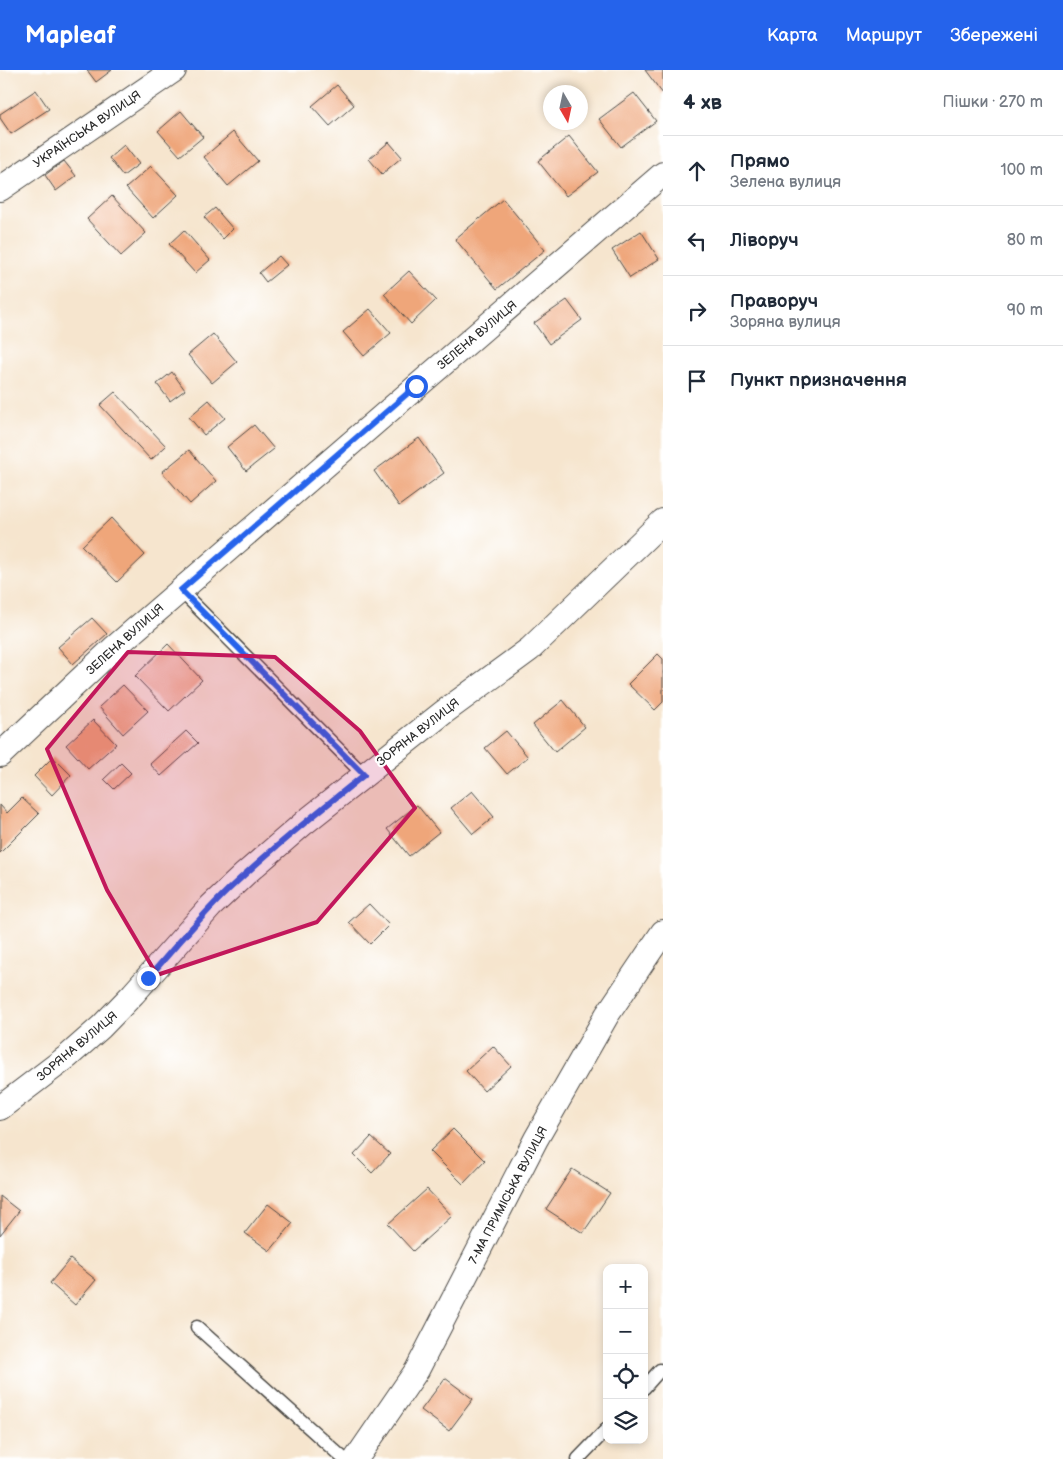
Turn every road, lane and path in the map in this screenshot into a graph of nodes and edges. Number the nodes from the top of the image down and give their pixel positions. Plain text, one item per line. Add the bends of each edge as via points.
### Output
1 (174, 70) edge
2 (663, 174) edge
3 (0, 189) edge
4 (663, 521) edge
5 (181, 590) junction
6 (0, 755) edge
7 (364, 775) junction
8 (663, 932) edge
9 (0, 1108) edge
10 (197, 1328) dead end
11 (660, 1370) dead end
12 (648, 1384) edge
13 (603, 1433) edge
14 (344, 1459) edge
15 (356, 1459) edge
16 (578, 1459) edge

1 - 3 street, УКРАЇНСЬКА ВУЛИЦЯ
2 - 5 street, ЗЕЛЕНА ВУЛИЦЯ
4 - 7 street, ЗОРЯНА ВУЛИЦЯ via 530,649
5 - 6 street, ЗЕЛЕНА ВУЛИЦЯ
5 - 7 lane
7 - 9 street, ЗОРЯНА ВУЛИЦЯ via 228,890 90,1038
8 - 15 street, 7-МА ПРИМІСЬКА ВУЛИЦЯ via 611,1008 541,1131 417,1370
10 - 14 lane
11 - 12 lane
13 - 16 lane

